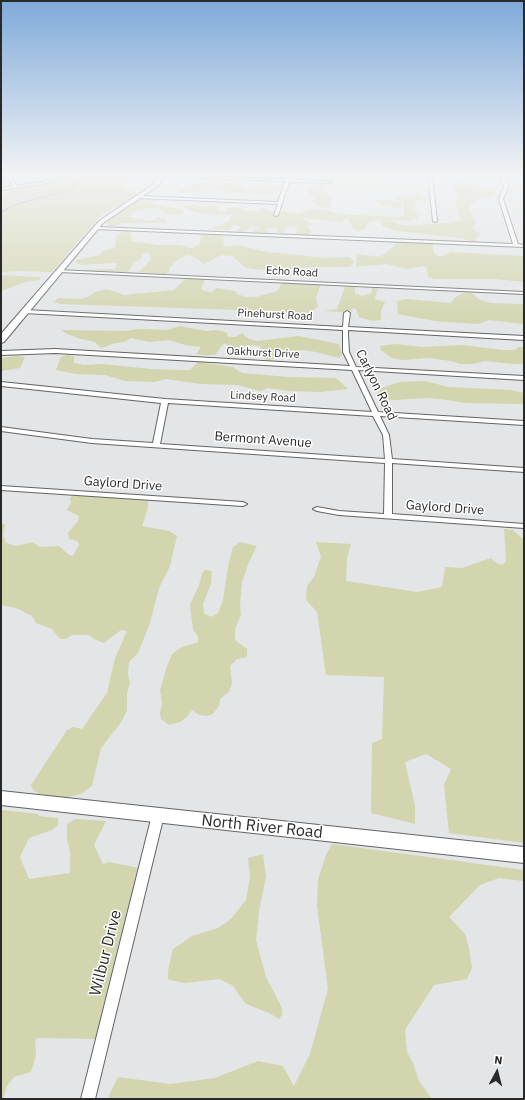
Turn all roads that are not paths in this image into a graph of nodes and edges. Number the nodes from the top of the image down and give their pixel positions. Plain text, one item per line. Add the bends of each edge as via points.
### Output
1 (510, 226) edge
2 (96, 228) joint
3 (516, 246) junction
4 (524, 246) edge
5 (60, 271) junction
6 (524, 293) edge
7 (26, 312) junction
8 (347, 313) dead end
9 (345, 329) junction
10 (524, 338) edge
11 (1, 340) edge
12 (1, 353) edge
13 (352, 368) junction
14 (524, 378) edge
15 (1, 384) edge
16 (165, 401) junction
17 (377, 413) junction
18 (524, 423) edge
19 (1, 428) edge
20 (156, 446) junction
21 (389, 461) junction
22 (524, 470) edge
23 (1, 488) edge
24 (243, 504) dead end
25 (317, 509) dead end
26 (388, 516) junction
27 (524, 526) edge
28 (1, 798) edge
29 (158, 815) junction
30 (524, 855) edge
31 (88, 1099) edge

1 - 3 street
2 - 3 street
2 - 5 main road
3 - 4 street
5 - 6 street, Echo Road
5 - 7 main road
7 - 9 street, Pinehurst Road
7 - 11 main road
8 - 9 street, Carlyon Road
9 - 10 street, Pinehurst Road
9 - 13 street, Carlyon Road via 344,346
12 - 13 street, Oakhurst Drive via 55,351
13 - 14 street, Oakhurst Drive
13 - 17 street, Carlyon Road
15 - 16 street, Lindsey Road
16 - 17 street, Lindsey Road
16 - 20 street
17 - 18 street, Lindsey Road
17 - 21 street, Carlyon Road via 386,435
19 - 20 street, Bermont Avenue via 92,441
20 - 21 street, Bermont Avenue
21 - 22 street, Bermont Avenue
21 - 26 street, Carlyon Road
23 - 24 street, Gaylord Drive
25 - 26 street, Gaylord Drive
26 - 27 street, Gaylord Drive
28 - 29 street, North River Road
29 - 30 street, North River Road
29 - 31 street, Wilbur Drive

